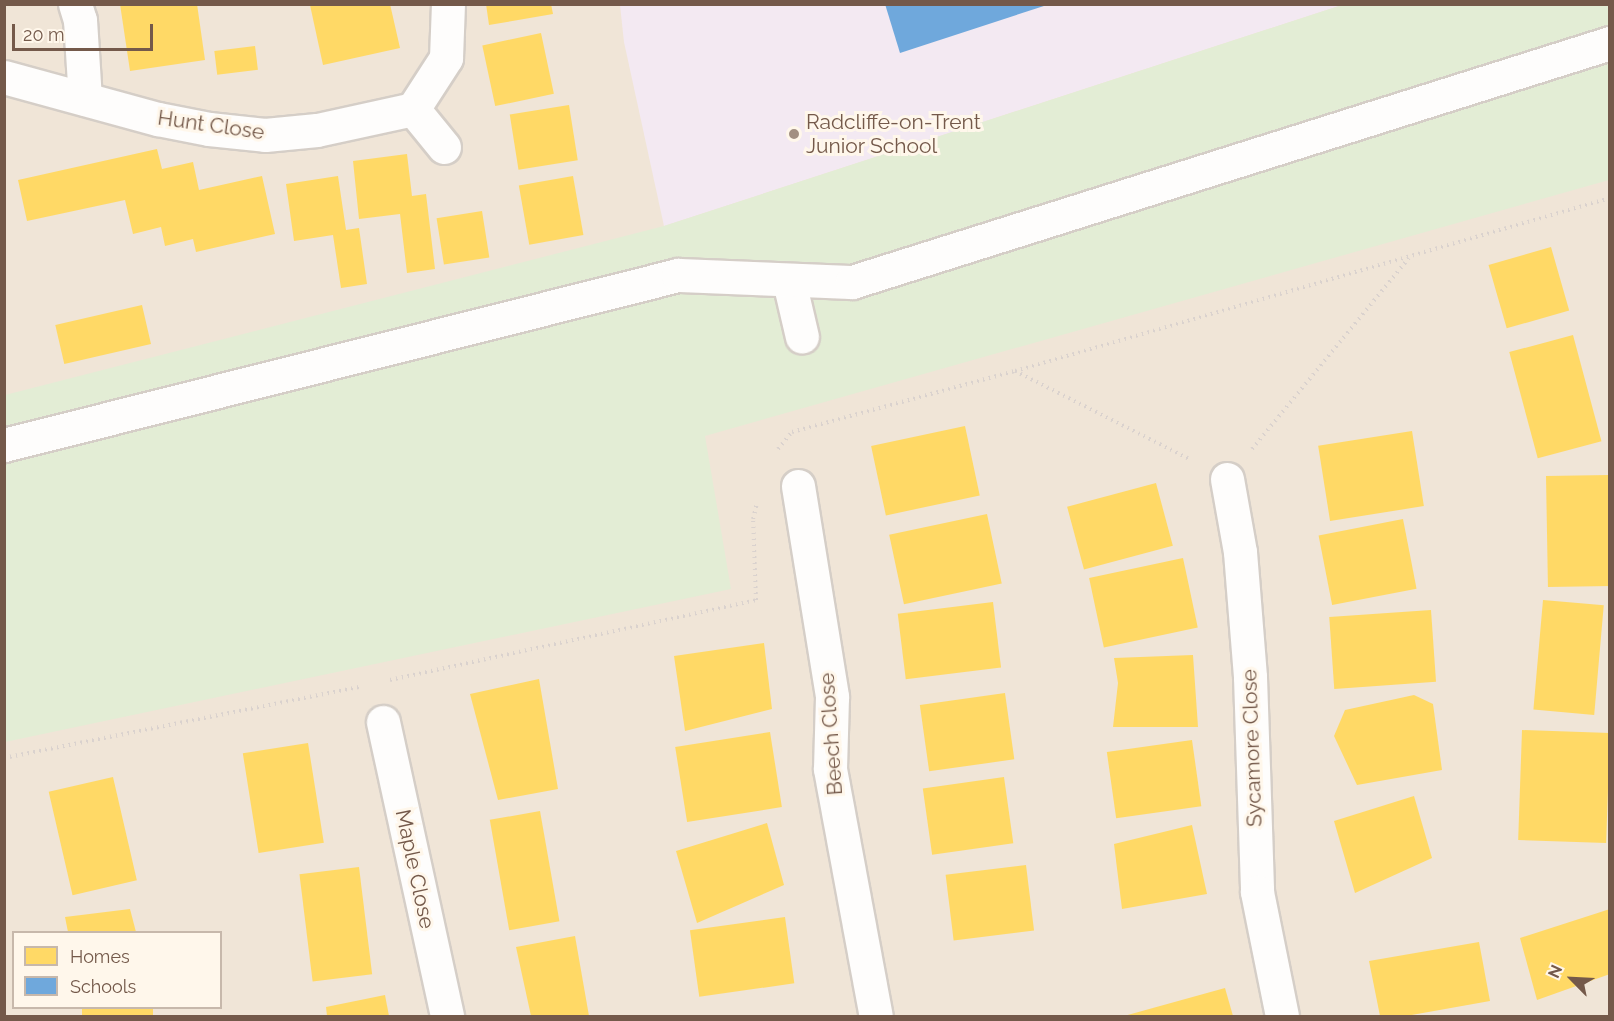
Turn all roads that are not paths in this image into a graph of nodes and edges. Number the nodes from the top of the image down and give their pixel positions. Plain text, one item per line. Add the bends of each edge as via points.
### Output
1 (75, 4) edge
2 (448, 4) edge
3 (1610, 43) edge
4 (4, 77) edge
5 (85, 99) junction
6 (413, 109) junction
7 (444, 147) dead end
8 (789, 281) junction
9 (802, 337) dead end
10 (4, 446) edge
11 (1227, 479) road end
12 (798, 486) dead end
13 (383, 722) dead end
14 (447, 1017) edge
15 (876, 1017) edge
16 (1282, 1017) edge

1 - 5 street via 80,20
2 - 6 street via 446,58
3 - 8 street via 852,282
4 - 5 street, Hunt Close
5 - 6 street, Hunt Close via 188,125 265,135 317,130
6 - 7 street
8 - 9 street
8 - 10 street via 678,275
11 - 16 street, Sycamore Close via 1240,552 1248,654 1257,892
12 - 15 street, Beech Close via 832,697 830,770
13 - 14 street, Maple Close

